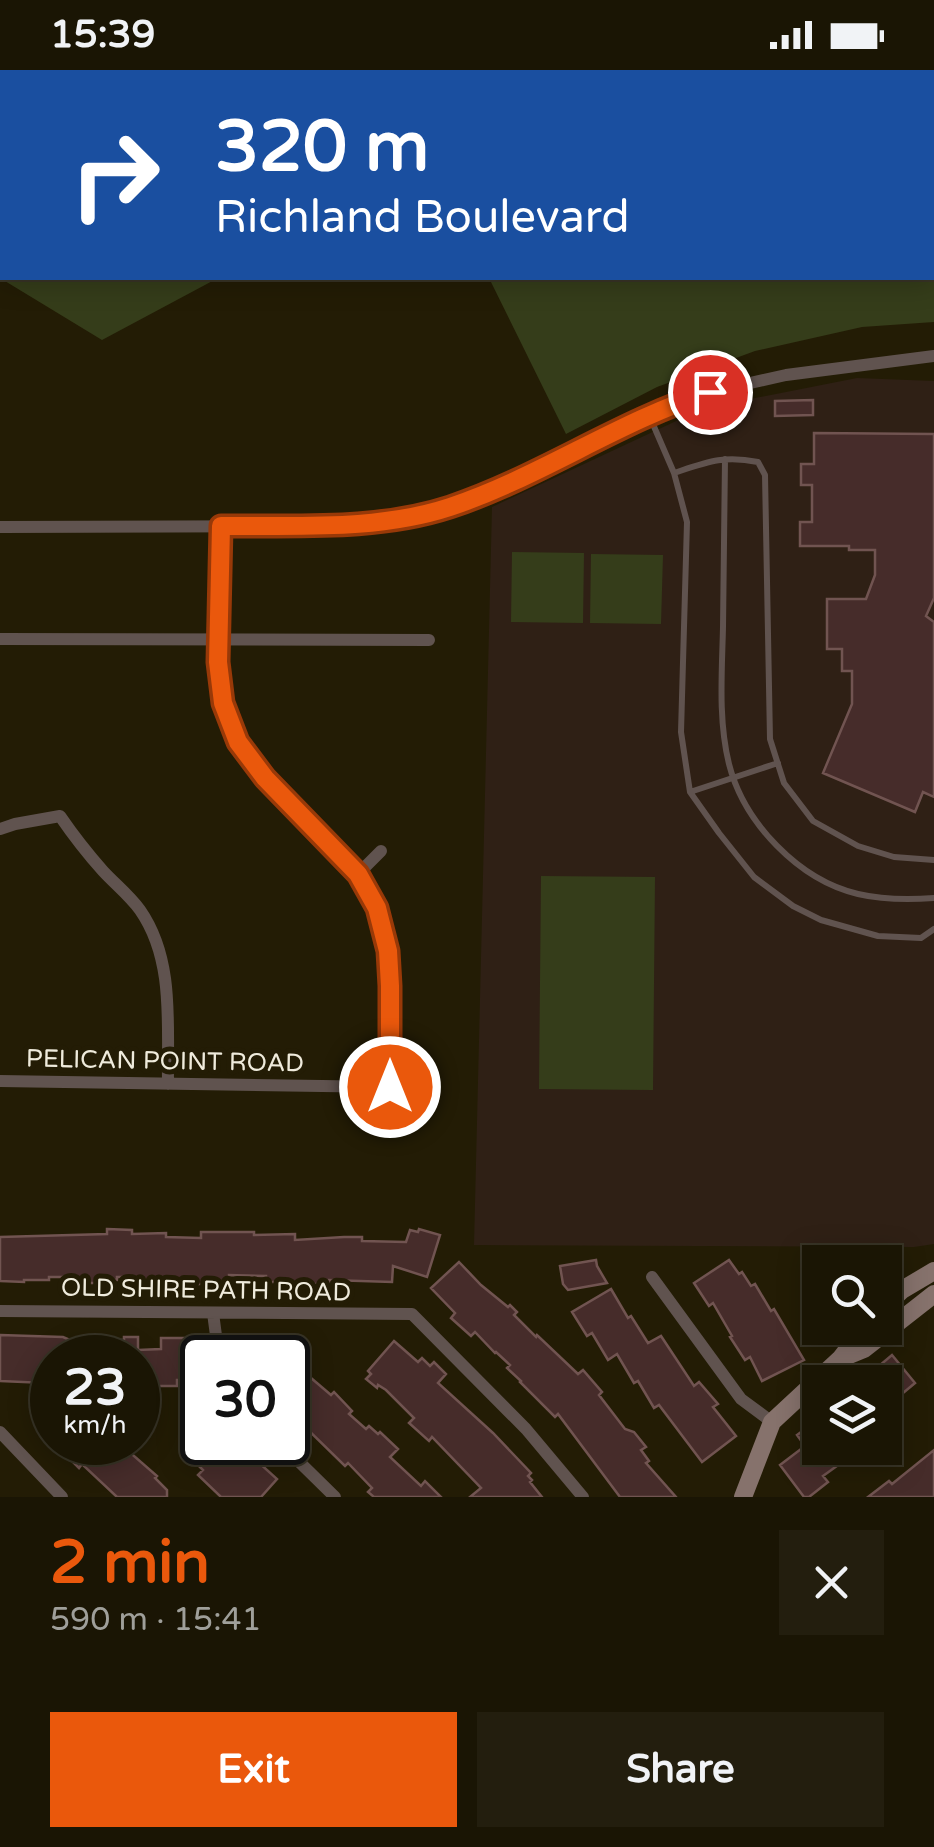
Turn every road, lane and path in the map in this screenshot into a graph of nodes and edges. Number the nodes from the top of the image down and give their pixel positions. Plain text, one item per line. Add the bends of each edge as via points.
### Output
1 (934, 356) edge
2 (864, 366) junction
3 (934, 366) edge
4 (649, 415) junction
5 (726, 459) junction
6 (674, 473) junction
7 (221, 526) junction
8 (0, 527) edge
9 (0, 639) edge
10 (219, 640) junction
11 (429, 640) dead end
12 (778, 763) junction
13 (734, 777) junction
14 (690, 792) junction
15 (0, 830) edge
16 (381, 852) dead end
17 (934, 860) edge
18 (358, 874) junction
19 (934, 898) edge
20 (934, 929) edge
21 (0, 1081) edge
22 (168, 1084) junction
23 (934, 1271) edge
24 (652, 1278) dead end
25 (902, 1290) edge
26 (934, 1294) edge
27 (0, 1311) edge
28 (213, 1313) junction
29 (216, 1335) edge
30 (852, 1345) edge
31 (842, 1358) junction
32 (772, 1422) junction
33 (0, 1432) edge
34 (302, 1465) edge
35 (50, 1486) junction
36 (40, 1497) edge
37 (62, 1497) edge
38 (335, 1497) edge
39 (583, 1497) edge
40 (744, 1497) edge

1 - 2 street
2 - 3 street
2 - 4 street via 742,384
4 - 6 lane
4 - 7 street via 448,508 353,524
5 - 6 lane
5 - 12 lane via 758,462 765,475 770,739
5 - 13 lane via 722,708
6 - 14 lane via 687,522 682,732
7 - 8 street
7 - 10 street
9 - 10 street
10 - 11 street
10 - 18 street via 223,703 238,742
12 - 13 lane
12 - 17 lane via 784,783 813,821 858,846
13 - 14 lane
13 - 19 lane via 772,844 813,875 854,894
14 - 20 lane via 754,876 792,906 878,936 921,938
15 - 22 street via 60,816 139,909 164,969
16 - 18 street
18 - 22 street, PELICAN POINT ROAD via 377,908 388,951 390,1087
21 - 22 street, PELICAN POINT ROAD
23 - 25 street
24 - 32 street via 741,1399
26 - 31 street via 864,1349
27 - 28 street, OLD SHIRE PATH ROAD
28 - 29 street
28 - 39 street, OLD SHIRE PATH ROAD via 412,1314
30 - 31 street
31 - 32 street
32 - 40 street
33 - 35 street
34 - 38 street
35 - 36 street
35 - 37 street

